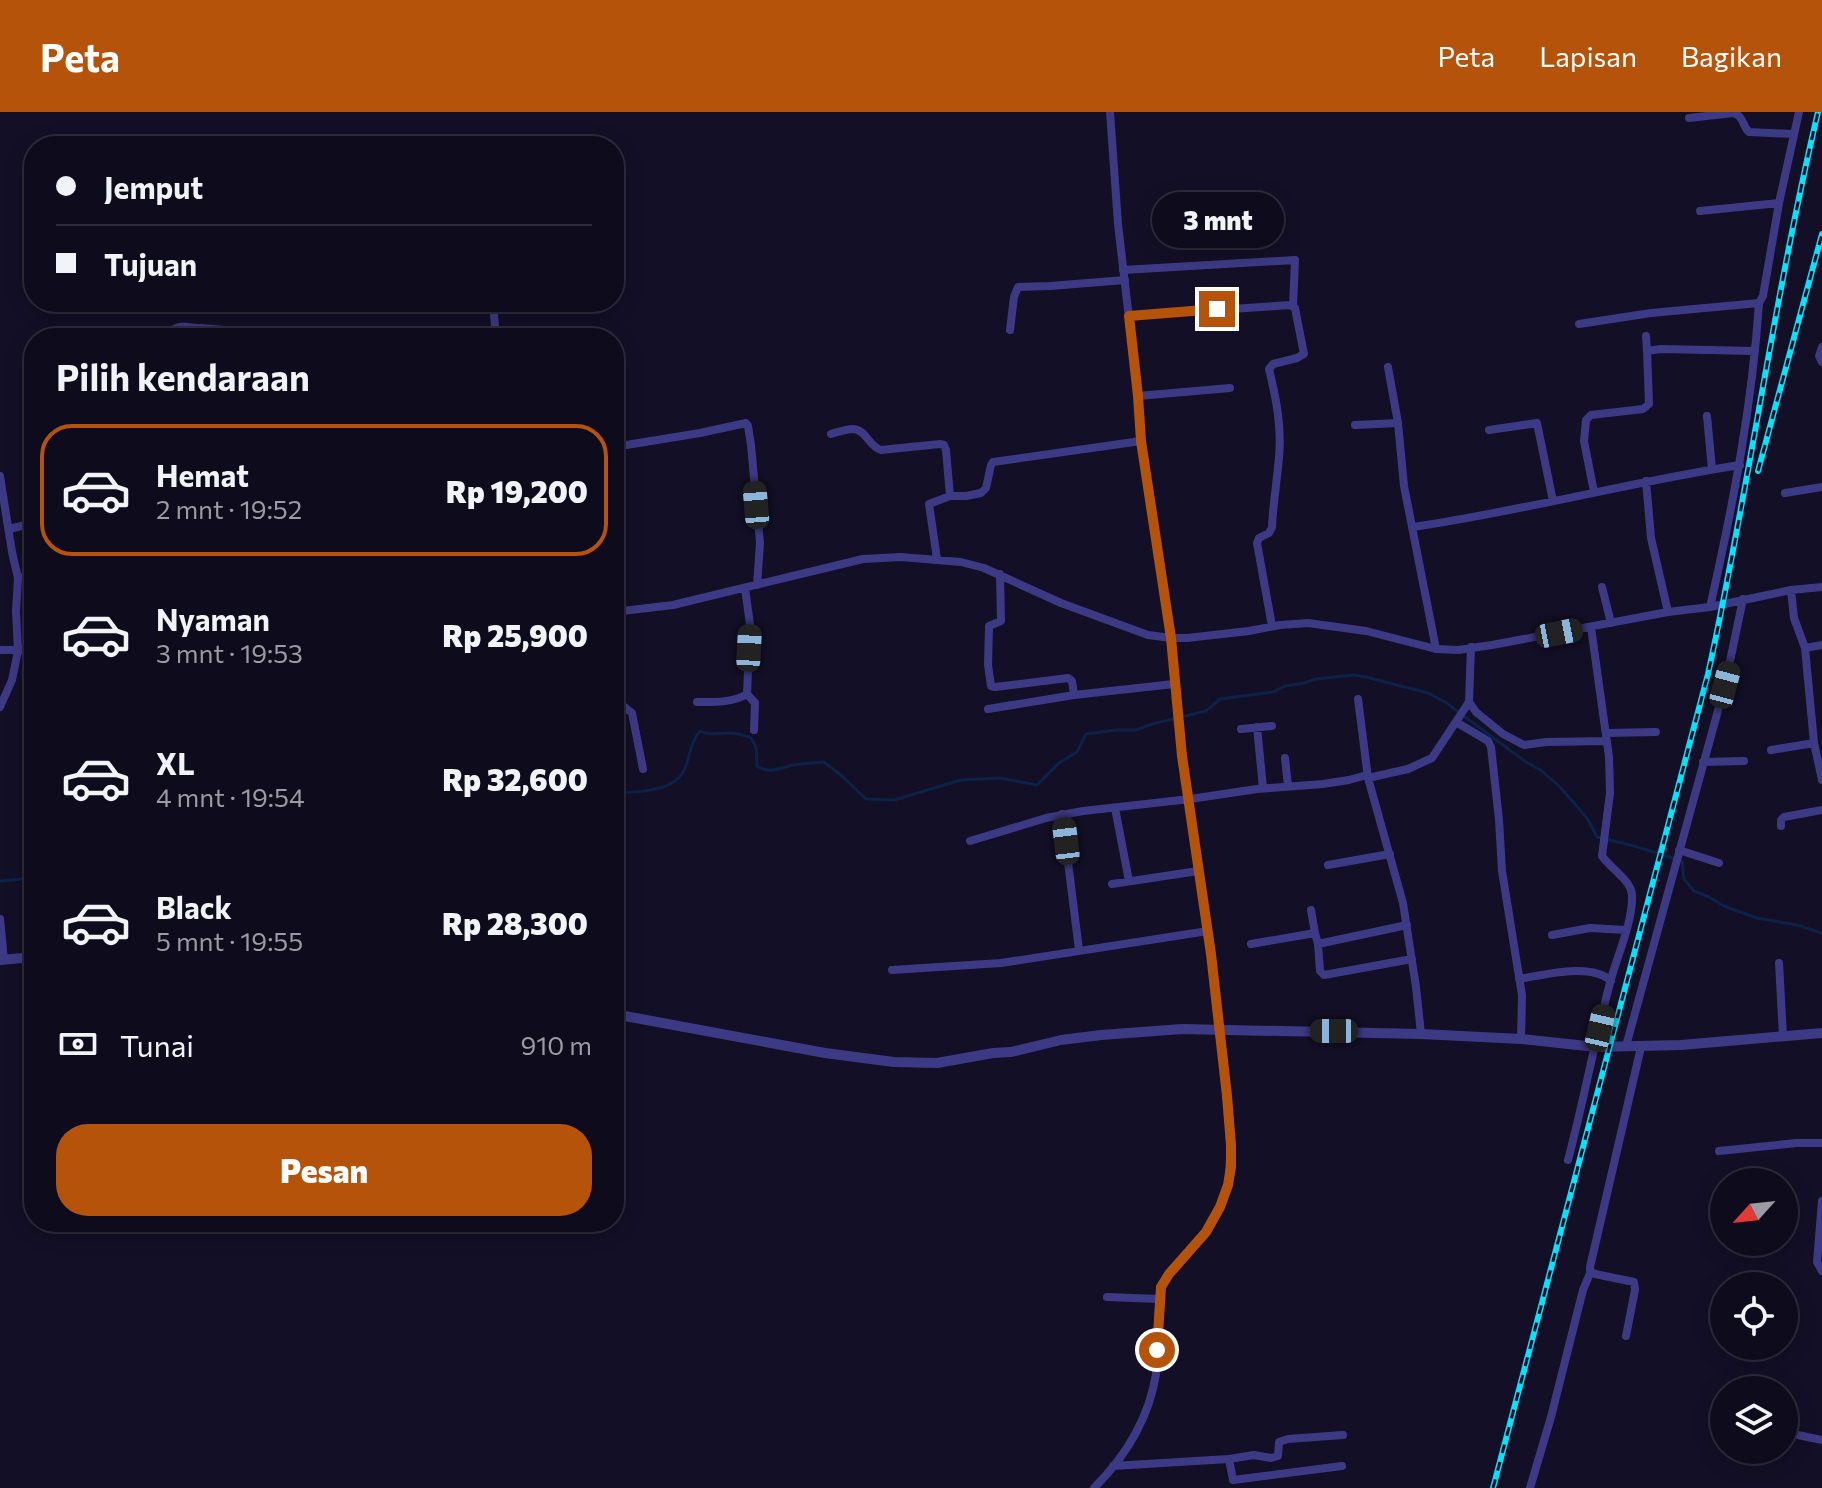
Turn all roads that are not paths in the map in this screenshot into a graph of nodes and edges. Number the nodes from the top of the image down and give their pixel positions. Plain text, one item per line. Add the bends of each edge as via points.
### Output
1 (1110, 112) edge
2 (1799, 112) edge
3 (1689, 118) dead end
4 (1793, 134) junction
5 (1779, 203) junction
6 (1700, 211) dead end
7 (1124, 275) junction
8 (1759, 303) junction
9 (1293, 306) junction
10 (1129, 316) junction
11 (1579, 324) dead end
12 (176, 328) edge
13 (196, 328) edge
14 (1010, 330) dead end
15 (1646, 336) dead end
16 (1822, 347) edge
17 (1647, 351) junction
18 (1755, 351) junction
19 (1822, 362) edge
20 (1388, 367) dead end
21 (1230, 388) dead end
22 (1138, 396) junction
23 (1707, 416) dead end
24 (1398, 423) junction
25 (1355, 425) dead end
26 (1489, 430) dead end
27 (831, 434) dead end
28 (1141, 441) junction
29 (624, 445) edge
30 (1740, 465) junction
31 (1712, 469) junction
32 (0, 476) edge
33 (1646, 481) junction
34 (1822, 487) edge
35 (1594, 492) junction
36 (1785, 493) dead end
37 (950, 496) junction
38 (1553, 501) junction
39 (24, 525) edge
40 (1413, 527) junction
41 (9, 529) junction
42 (937, 559) junction
43 (1000, 574) junction
44 (24, 577) edge
45 (18, 578) junction
46 (757, 585) junction
47 (1602, 587) dead end
48 (1822, 587) edge
49 (745, 588) junction
50 (1791, 590) junction
51 (1743, 599) junction
52 (1710, 607) junction
53 (624, 611) edge
54 (1668, 612) junction
55 (1611, 623) junction
56 (1272, 626) junction
57 (1591, 627) junction
58 (1171, 638) junction
59 (1822, 645) edge
60 (1471, 647) junction
61 (1805, 648) junction
62 (1436, 649) junction
63 (0, 650) edge
64 (18, 651) junction
65 (24, 651) edge
66 (1174, 684) junction
67 (747, 694) junction
68 (1074, 695) junction
69 (1358, 699) dead end
70 (697, 702) dead end
71 (1467, 704) junction
72 (0, 707) edge
73 (988, 709) dead end
74 (624, 710) edge
75 (1456, 722) junction
76 (1272, 726) dead end
77 (1257, 727) junction
78 (1241, 729) dead end
79 (754, 730) dead end
80 (1656, 732) dead end
81 (1606, 737) junction
82 (1814, 743) junction
83 (1771, 750) dead end
84 (1285, 758) dead end
85 (1744, 761) dead end
86 (1703, 762) junction
87 (643, 769) dead end
88 (1368, 776) junction
89 (1822, 780) edge
90 (1288, 786) junction
91 (1263, 788) junction
92 (1190, 799) junction
93 (1115, 808) junction
94 (1822, 810) edge
95 (1062, 814) junction
96 (1781, 826) dead end
97 (970, 841) dead end
98 (1678, 852) junction
99 (1390, 854) junction
100 (1719, 863) dead end
101 (1328, 865) dead end
102 (1198, 871) junction
103 (1129, 881) junction
104 (1112, 884) dead end
105 (1311, 910) dead end
106 (0, 919) edge
107 (1407, 925) junction
108 (1626, 930) junction
109 (1208, 931) junction
110 (1315, 933) junction
111 (1552, 935) dead end
112 (1251, 944) dead end
113 (1318, 944) junction
114 (1079, 950) junction
115 (24, 958) edge
116 (1412, 959) junction
117 (2, 960) edge
118 (1779, 963) dead end
119 (892, 970) dead end
120 (1519, 979) junction
121 (1611, 981) junction
122 (624, 1016) edge
123 (1219, 1030) junction
124 (1822, 1033) edge
125 (1421, 1034) junction
126 (1783, 1036) junction
127 (1521, 1039) junction
128 (1626, 1046) junction
129 (1596, 1047) junction
130 (1641, 1047) junction
131 (1822, 1143) edge
132 (1719, 1151) dead end
133 (1568, 1160) dead end
134 (1822, 1201) edge
135 (1591, 1271) junction
136 (1822, 1271) edge
137 (1107, 1297) dead end
138 (1159, 1299) junction
139 (1626, 1336) dead end
140 (1343, 1435) dead end
141 (1798, 1435) dead end
142 (1822, 1440) edge
143 (1229, 1459) junction
144 (1113, 1466) junction
145 (1342, 1466) dead end
146 (1234, 1484) edge
147 (1094, 1488) edge
148 (1530, 1488) edge

1 - 7 street
2 - 4 street
3 - 4 street via 1733,113 1749,132
4 - 5 street
5 - 6 street
5 - 8 street
7 - 9 street via 1294,260
7 - 10 street
7 - 14 street via 1018,287
8 - 11 street
8 - 18 street
9 - 10 street
9 - 56 street via 1304,354 1269,369 1279,409 1279,456 1272,527 1257,543
10 - 22 street
12 - 13 street
15 - 17 street
16 - 19 street
17 - 18 street
17 - 35 street via 1647,407 1586,420 1584,441
18 - 30 street
20 - 24 street
21 - 22 street
22 - 28 street
23 - 31 street
24 - 25 street
24 - 40 street
26 - 38 street via 1537,423
27 - 37 street via 859,430 881,450 944,445
28 - 37 street via 998,460 991,465 984,491
28 - 58 street
29 - 46 street via 746,423 760,543
30 - 31 street
30 - 52 street
31 - 33 street
32 - 41 street
33 - 35 street
33 - 54 street via 1649,527
34 - 36 street
35 - 38 street
37 - 42 street via 928,506
38 - 40 street
39 - 41 street
40 - 62 street
41 - 45 street
42 - 43 street
42 - 46 street via 863,559
43 - 58 street via 1088,613
43 - 68 street via 1001,621 989,626 992,686 1068,678
44 - 45 street
45 - 64 street
46 - 49 street
47 - 55 street
48 - 50 street
49 - 53 street
49 - 67 street via 750,625
50 - 51 street
50 - 61 street
51 - 52 street
51 - 86 street
52 - 54 street
54 - 55 street
55 - 57 street
56 - 58 street
56 - 62 street via 1349,628
57 - 60 street
57 - 81 street
58 - 66 street
59 - 61 street
60 - 62 street
60 - 71 street
61 - 82 street
63 - 64 street
64 - 65 street
64 - 72 street
66 - 68 street
66 - 92 street
67 - 70 street
67 - 79 street via 755,703
68 - 73 street
69 - 88 street
71 - 75 street
71 - 81 street via 1524,745
74 - 87 street via 632,712
75 - 88 street via 1432,758 1408,769
75 - 120 street via 1490,744
76 - 77 street
77 - 78 street
77 - 91 street
80 - 81 street
81 - 108 street via 1610,793 1602,852 1631,891
82 - 83 street
82 - 89 street
84 - 90 street
85 - 86 street
86 - 98 street
88 - 90 street
88 - 99 street
90 - 91 street
91 - 92 street
92 - 93 street
92 - 102 street
93 - 95 street
93 - 103 street
94 - 96 street via 1784,817
95 - 97 street
95 - 114 street
98 - 100 street
98 - 128 street
99 - 101 street
99 - 107 street
102 - 103 street
102 - 109 street
103 - 104 street
105 - 110 street
106 - 117 street
107 - 113 street
107 - 116 street
108 - 111 street via 1590,928
108 - 121 street
109 - 114 street
109 - 123 street
110 - 112 street
110 - 113 street
113 - 116 street via 1324,975
114 - 119 street via 1001,963
115 - 117 street
116 - 125 street
118 - 126 street
120 - 121 street via 1572,971 1604,974
120 - 127 street
121 - 129 street
122 - 123 street via 894,1062 937,1063 1101,1035
123 - 125 street
123 - 138 street via 1231,1145 1228,1185 1206,1232 1169,1274
124 - 126 street
125 - 127 street
126 - 130 street
127 - 129 street
128 - 129 street
128 - 130 street
129 - 133 street
130 - 135 street
131 - 132 street
134 - 136 street via 1817,1262
135 - 139 street via 1634,1282
135 - 148 street
137 - 138 street
138 - 144 street via 1156,1374 1148,1404 1133,1439
140 - 143 street via 1288,1439 1279,1442 1278,1456 1271,1458
141 - 142 street
143 - 144 street
143 - 146 street
144 - 147 street
145 - 146 street

